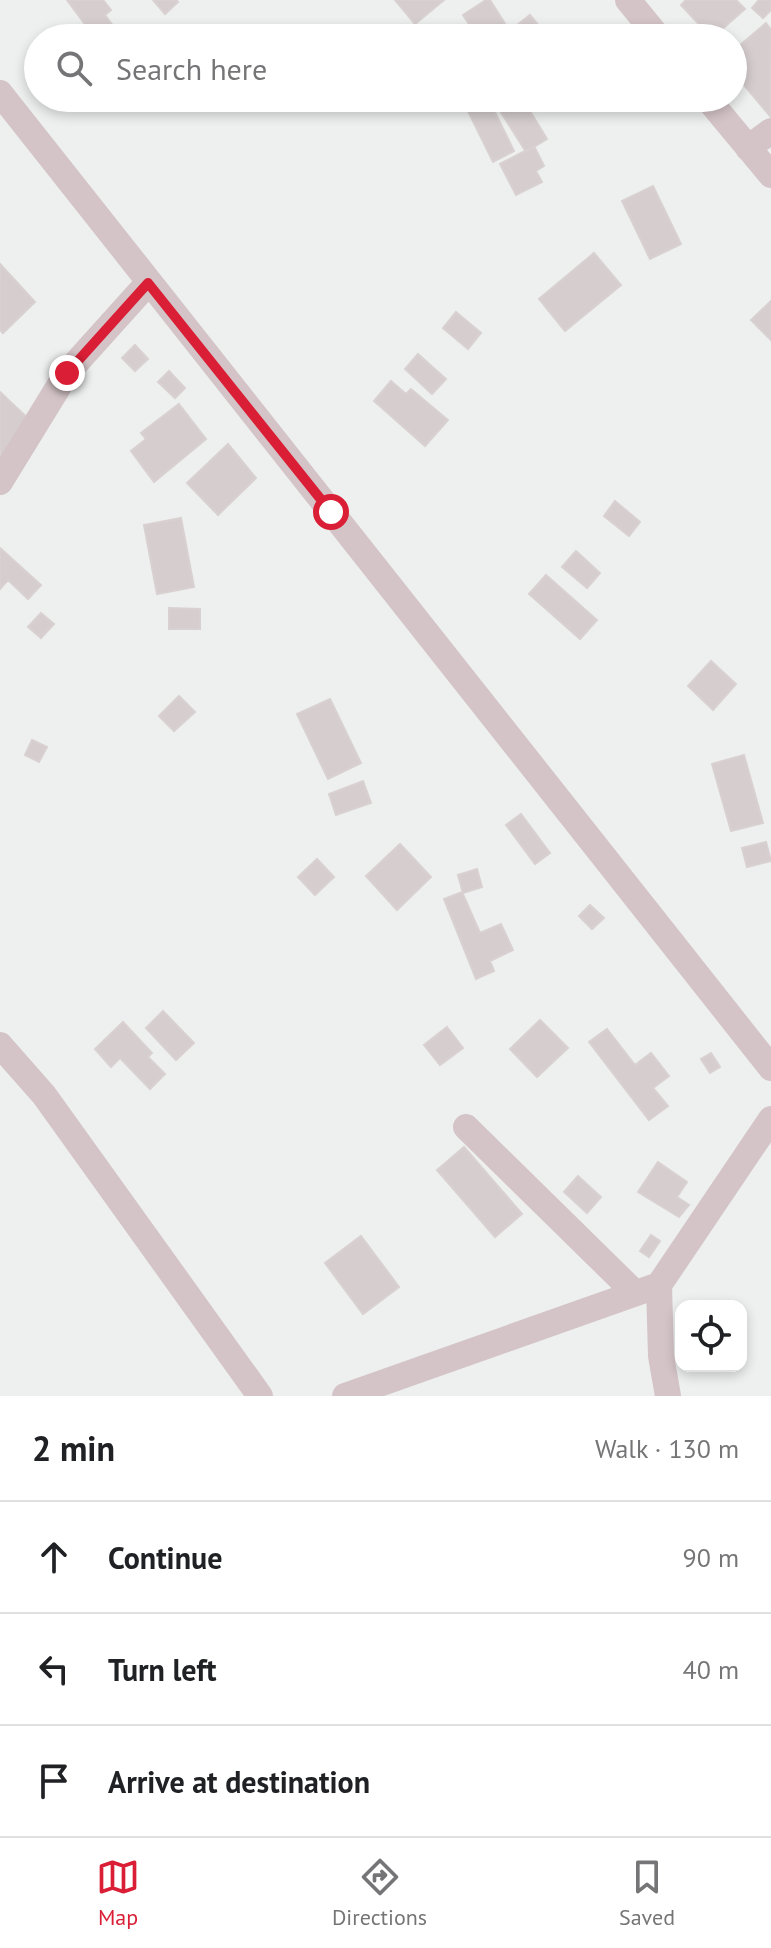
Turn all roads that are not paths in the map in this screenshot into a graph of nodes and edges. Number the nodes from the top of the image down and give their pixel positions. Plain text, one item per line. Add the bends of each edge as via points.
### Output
1 (628, 0) edge
2 (648, 24) edge
3 (0, 93) edge
4 (718, 112) edge
5 (771, 131) edge
6 (748, 148) junction
7 (771, 175) edge
8 (148, 283) junction
9 (0, 482) edge
10 (0, 1045) edge
11 (771, 1068) edge
12 (771, 1119) edge
13 (466, 1127) dead end
14 (659, 1285) junction
15 (633, 1291) junction
16 (260, 1396) edge
17 (345, 1396) edge
18 (668, 1396) edge

1 - 2 street
3 - 8 street
4 - 6 street
5 - 6 street
6 - 7 street
8 - 9 street via 67,373
8 - 11 street
10 - 16 street via 44,1095
12 - 14 street
13 - 15 street
14 - 15 street
14 - 18 street
15 - 17 street

